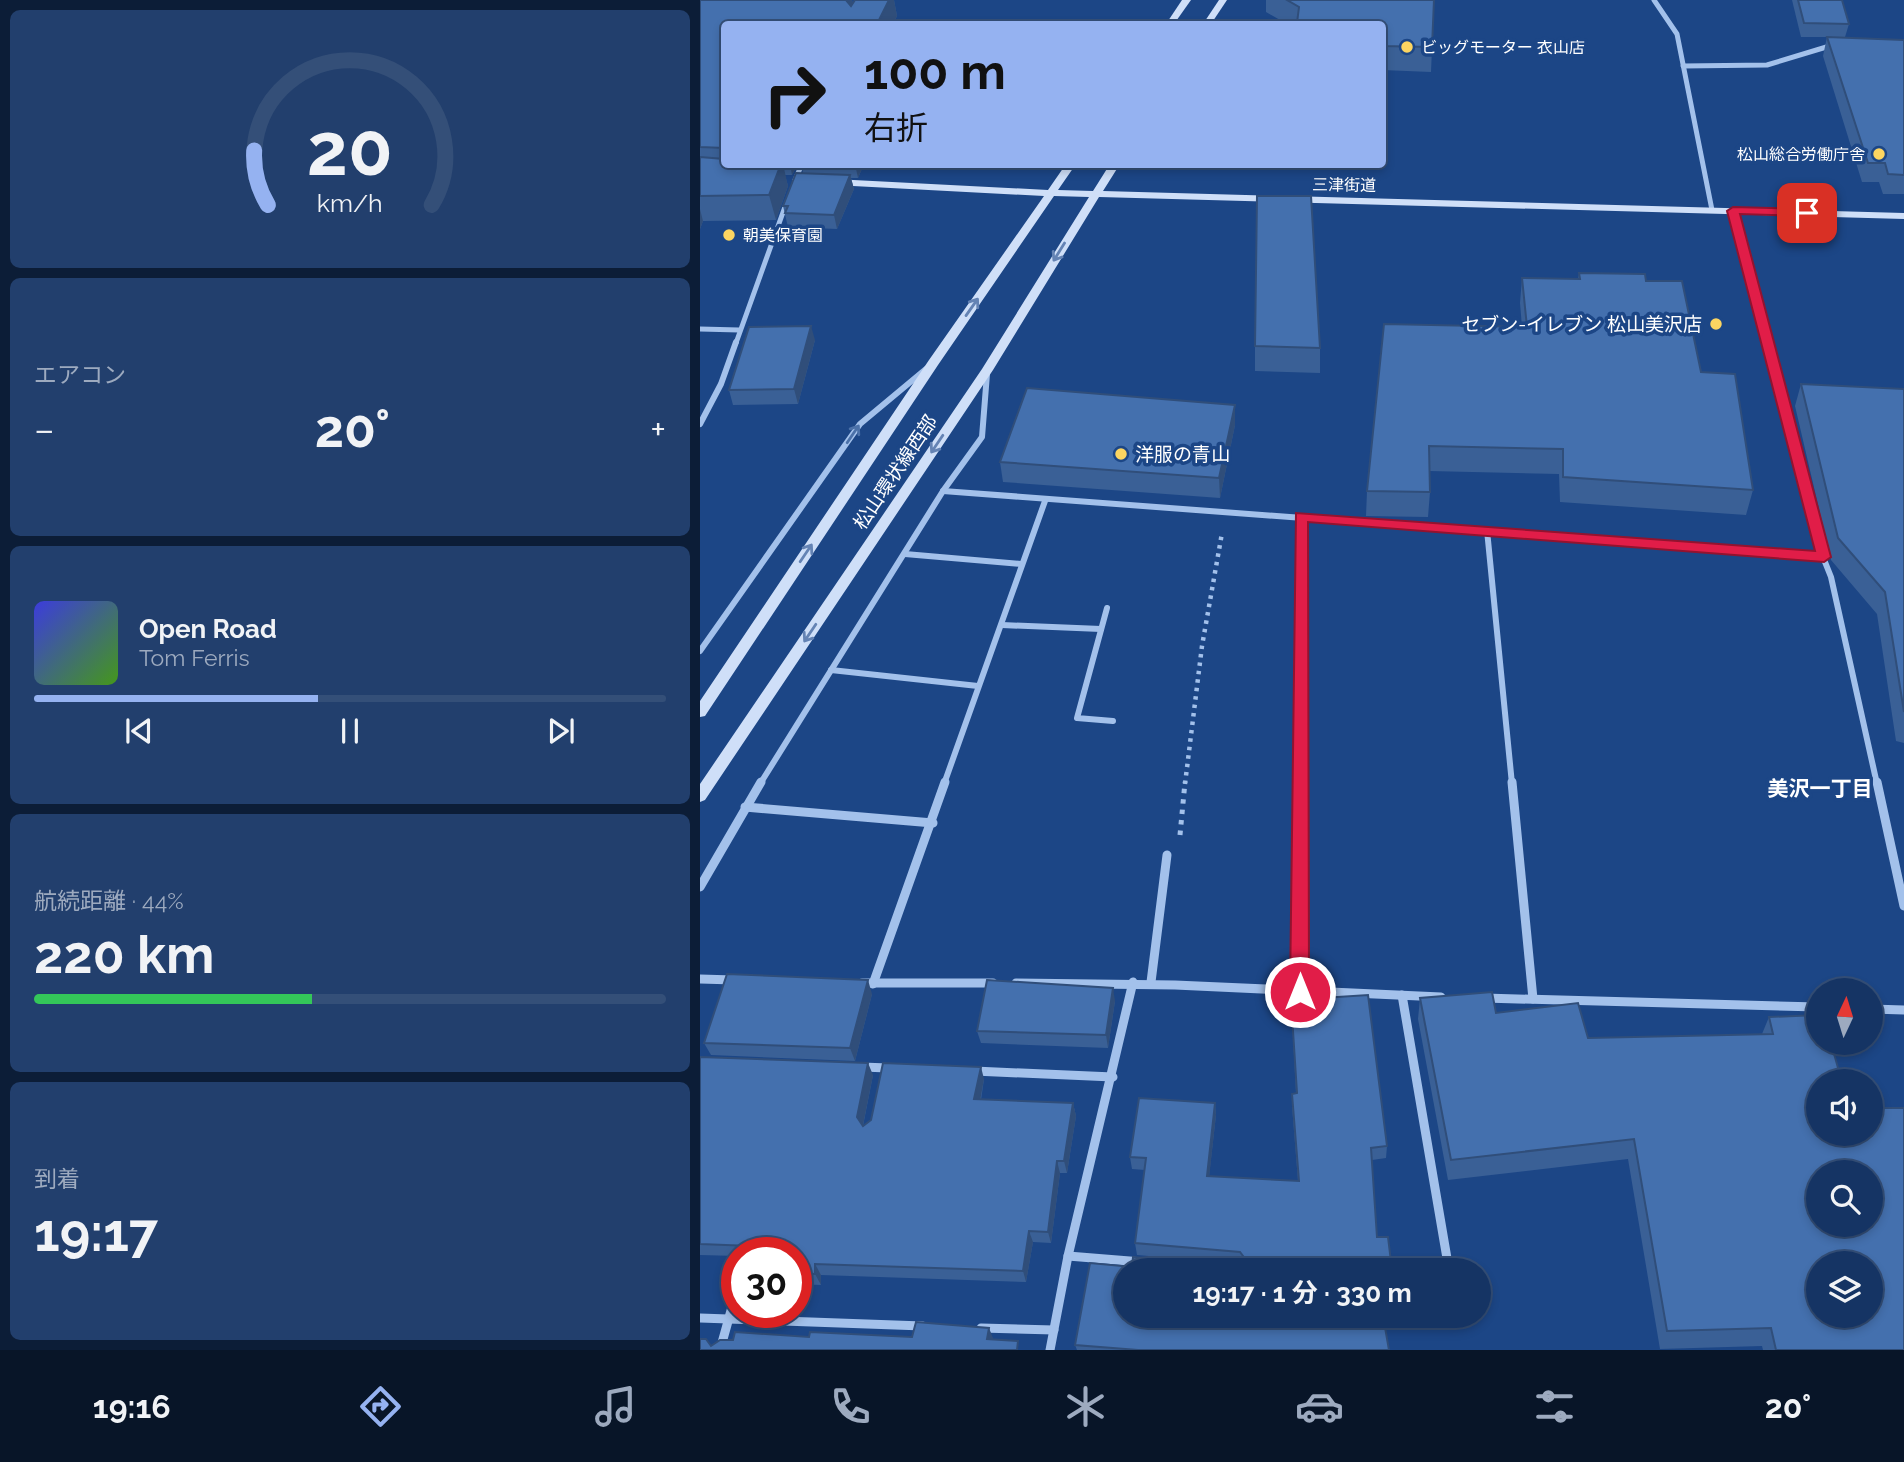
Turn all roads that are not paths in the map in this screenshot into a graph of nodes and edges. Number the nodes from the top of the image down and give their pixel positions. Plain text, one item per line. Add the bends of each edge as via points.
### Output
1 (1187, 0) edge
2 (1223, 0) edge
3 (1654, 0) edge
4 (1172, 21) edge
5 (1209, 21) edge
6 (1846, 42) edge
7 (1683, 66) junction
8 (800, 168) edge
9 (1068, 168) edge
10 (1112, 168) edge
11 (782, 179) edge
12 (796, 180) junction
13 (809, 180) edge
14 (822, 181) edge
15 (1051, 193) junction
16 (1095, 194) junction
17 (1712, 210) junction
18 (1733, 211) junction
19 (1904, 216) edge
20 (700, 329) edge
21 (740, 330) junction
22 (933, 363) junction
23 (987, 370) junction
24 (700, 424) edge
25 (943, 491) junction
26 (1045, 501) junction
27 (1301, 516) junction
28 (1487, 530) junction
29 (905, 554) junction
30 (1824, 557) junction
31 (1021, 564) junction
32 (1107, 608) dead end
33 (1002, 625) junction
34 (1101, 629) junction
35 (700, 650) edge
36 (831, 670) junction
37 (978, 686) junction
38 (700, 712) edge
39 (1113, 721) dead end
40 (700, 796) edge
41 (745, 807) junction
42 (933, 822) junction
43 (1167, 855) road end
44 (700, 887) edge
45 (1904, 906) edge
46 (700, 979) edge
47 (744, 980) edge
48 (1133, 982) junction
49 (1151, 982) junction
50 (847, 983) edge
51 (873, 984) junction
52 (1300, 992) junction
53 (1402, 995) junction
54 (1454, 997) edge
55 (1467, 997) edge
56 (1533, 999) junction
57 (1806, 1007) edge
58 (1883, 1009) edge
59 (1904, 1010) edge
60 (856, 1067) edge
61 (882, 1068) junction
62 (896, 1068) edge
63 (964, 1071) edge
64 (1113, 1077) junction
65 (880, 1080) edge
66 (1068, 1256) junction
67 (1447, 1258) edge
68 (1113, 1260) edge
69 (700, 1318) edge
70 (721, 1319) edge
71 (812, 1322) edge
72 (932, 1326) edge
73 (973, 1327) edge
74 (726, 1328) edge
75 (1054, 1330) junction
76 (720, 1350) edge
77 (1050, 1350) edge

1 - 4 street
2 - 5 street
3 - 7 street via 1677,34
6 - 7 street via 1767,65
7 - 17 street
8 - 12 street
9 - 15 street, 松山環状線西部
10 - 16 street, 松山環状線西部
11 - 12 street
12 - 13 street
12 - 21 street
14 - 15 street, 三津街道
15 - 16 street, 三津街道
22 -> 15 street, 松山環状線西部
16 - 17 street, 三津街道
16 -> 23 street, 松山環状線西部
17 - 18 street, 三津街道
18 - 19 street, 三津街道
18 - 30 street
20 - 21 street
21 - 24 street via 721,384
35 -> 22 street via 860,424
38 -> 22 street, 松山環状線西部
23 - 25 street via 982,437
23 -> 40 street, 松山環状線西部
25 - 26 street
25 - 29 street
26 - 27 street
26 - 31 street
27 - 28 street
27 - 52 street
28 - 30 street
28 - 56 street
29 - 31 street
29 - 36 street
30 - 45 street
31 - 33 street
32 - 34 street
33 - 34 street
33 - 37 street
34 - 39 street via 1077,718
36 - 37 street
36 - 41 street
37 - 42 street
41 - 42 street
41 - 44 street
42 - 51 street
43 - 49 street
46 - 47 street
48 - 49 street
48 - 51 street
48 - 64 street
49 - 52 street
50 - 51 street
52 - 53 street
53 - 54 street
53 - 67 street
55 - 56 street
56 - 57 street
58 - 59 street
60 - 61 street
61 - 62 street
61 - 65 street
63 - 64 street
64 - 66 street
66 - 68 street
66 - 75 street
69 - 70 street
71 - 72 street
73 - 75 street
74 - 76 street
75 - 77 street

